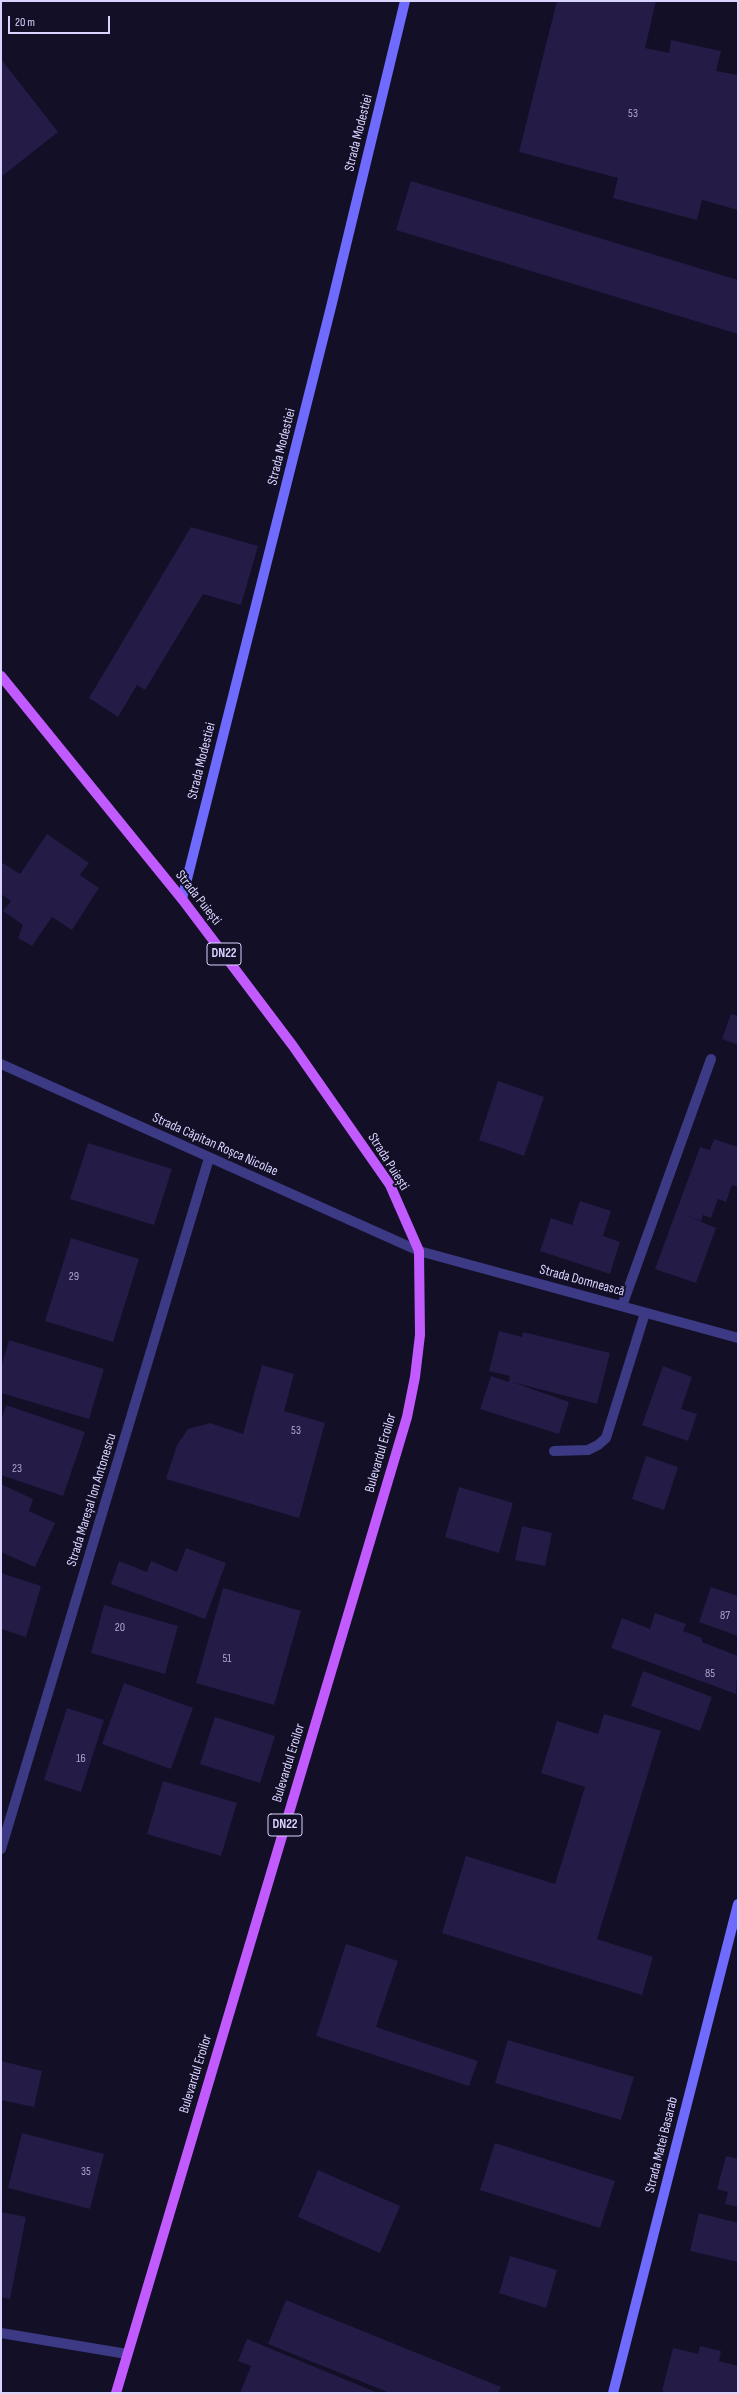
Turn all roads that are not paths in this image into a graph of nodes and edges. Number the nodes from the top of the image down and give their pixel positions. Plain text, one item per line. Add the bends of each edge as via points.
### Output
1 (405, 1) edge
2 (1, 676) edge
3 (182, 899) junction
4 (711, 1059) dead end
5 (1, 1064) edge
6 (210, 1158) junction
7 (419, 1251) junction
8 (622, 1306) junction
9 (645, 1313) junction
10 (738, 1338) edge
11 (554, 1451) dead end
12 (1, 1849) edge
13 (738, 1904) edge
14 (1, 2333) edge
15 (127, 2354) junction
16 (116, 2393) edge
17 (613, 2393) edge

1 - 3 street, Strada Modestiei
2 - 3 main road, Strada Puiești / DN22
3 - 7 main road, Strada Puiești / DN22 via 293,1046 390,1185
4 - 8 street
5 - 6 street, Strada Căpitan Roșca Nicolae
6 - 7 street, Strada Căpitan Roșca Nicolae
6 - 12 street, Strada Mareșal Ion Antonescu
7 - 8 street, Strada Domnească
7 - 15 main road, Bulevardul Eroilor / DN22 via 420,1334 407,1417
8 - 9 street, Strada Domnească
9 - 10 street, Strada Domnească
9 - 11 street via 606,1438 588,1450
13 - 17 street, Strada Matei Basarab
14 - 15 street
15 - 16 main road, Bulevardul Eroilor / DN22

